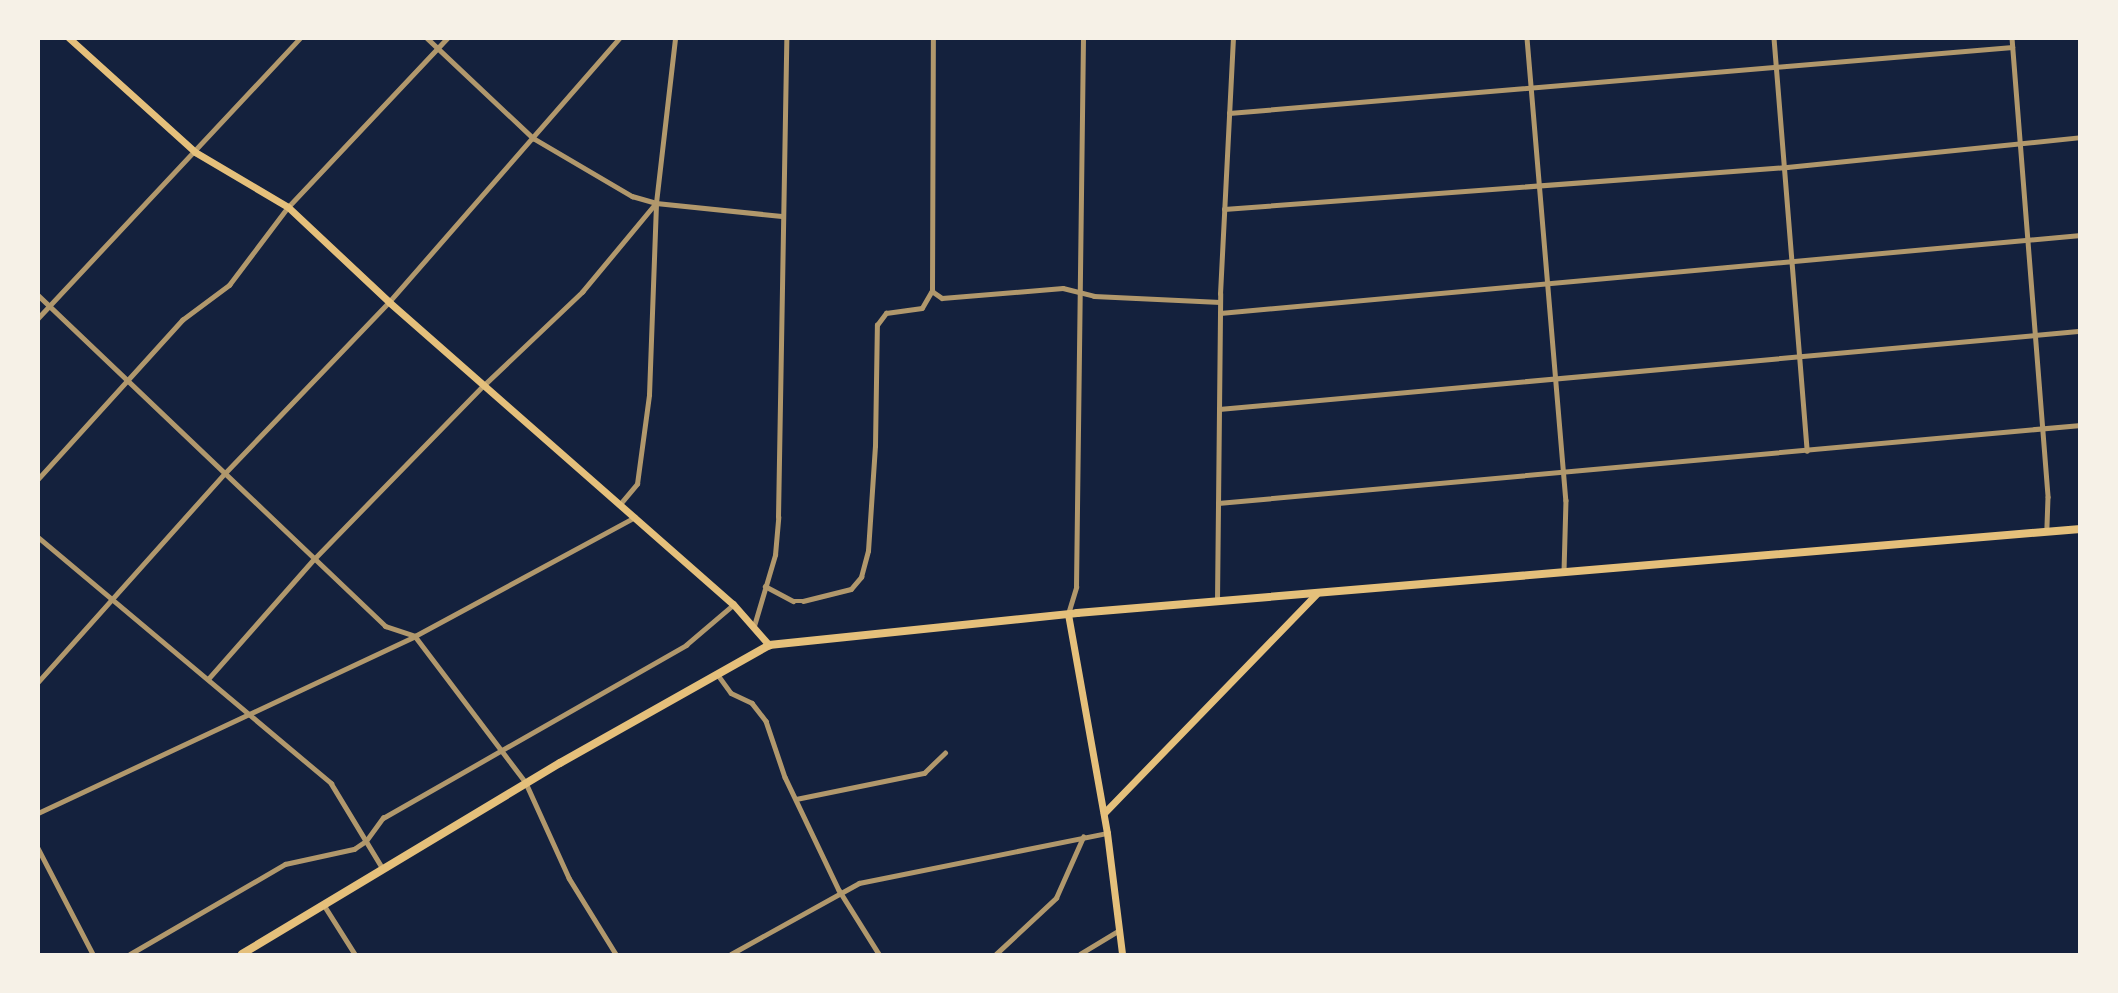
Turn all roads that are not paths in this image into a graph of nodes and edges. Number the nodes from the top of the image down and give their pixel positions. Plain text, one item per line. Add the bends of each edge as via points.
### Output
1 (69, 38) edge
2 (300, 38) edge
3 (428, 38) edge
4 (447, 38) edge
5 (619, 38) edge
6 (675, 38) edge
7 (786, 38) edge
8 (933, 38) edge
9 (1083, 38) edge
10 (1233, 38) edge
11 (1527, 38) edge
12 (1774, 38) edge
13 (2011, 38) edge
14 (2012, 47) junction
15 (438, 48) junction
16 (1776, 66) junction
17 (1531, 88) junction
18 (1229, 113) junction
19 (2080, 137) edge
20 (533, 138) junction
21 (2020, 143) junction
22 (195, 152) junction
23 (1787, 167) junction
24 (1539, 185) junction
25 (656, 203) junction
26 (288, 207) junction
27 (1224, 209) junction
28 (781, 216) junction
29 (2080, 235) edge
30 (2028, 239) junction
31 (1794, 262) junction
32 (1547, 284) junction
33 (932, 291) junction
34 (1077, 292) junction
35 (38, 295) edge
36 (389, 302) junction
37 (1220, 302) junction
38 (50, 306) junction
39 (1220, 313) junction
40 (38, 318) edge
41 (2080, 331) edge
42 (2035, 335) junction
43 (1803, 357) junction
44 (1555, 377) junction
45 (127, 381) junction
46 (483, 386) junction
47 (1219, 409) junction
48 (2080, 425) edge
49 (2043, 429) junction
50 (1807, 450) junction
51 (1563, 468) junction
52 (225, 474) junction
53 (38, 479) edge
54 (621, 503) junction
55 (1218, 503) junction
56 (636, 517) junction
57 (2080, 529) edge
58 (2047, 532) junction
59 (38, 537) edge
60 (314, 559) junction
61 (1564, 573) junction
62 (765, 586) junction
63 (1316, 594) junction
64 (112, 597) junction
65 (1217, 602) junction
66 (733, 604) junction
67 (1068, 614) junction
68 (754, 625) junction
69 (415, 636) junction
70 (769, 645) junction
71 (717, 674) junction
72 (209, 678) junction
73 (38, 682) edge
74 (250, 712) junction
75 (500, 750) junction
76 (945, 753) dead end
77 (526, 783) junction
78 (796, 799) junction
79 (38, 813) edge
80 (1104, 813) junction
81 (1107, 833) junction
82 (1084, 837) junction
83 (366, 841) junction
84 (38, 848) edge
85 (383, 869) junction
86 (839, 890) junction
87 (324, 905) junction
88 (1119, 930) junction
89 (93, 954) edge
90 (130, 954) edge
91 (242, 954) edge
92 (355, 954) edge
93 (616, 954) edge
94 (731, 954) edge
95 (878, 954) edge
96 (996, 954) edge
97 (1080, 954) edge
98 (1122, 954) edge

1 - 22 main road
2 - 22 street
3 - 15 street
4 - 15 street
5 - 20 street
6 - 25 street
7 - 28 street
8 - 33 street
9 - 34 street
10 - 18 street
11 - 17 street
12 - 16 street
13 - 14 street
14 - 16 street
14 - 21 street
15 - 20 street
15 - 26 street
16 - 17 street
16 - 23 street
17 - 18 street
17 - 24 street
18 - 27 street
19 - 21 street
20 - 25 street via 632,196
20 - 36 street
21 - 23 street
21 - 30 street
22 - 26 main road
22 - 38 street
23 - 24 street
23 - 31 street
24 - 27 street
24 - 32 street
25 - 28 street
25 - 46 street via 582,292
25 - 54 street via 649,395 637,484
26 - 36 main road
26 - 45 street via 229,285 183,320
27 - 37 street
28 - 62 street via 778,517 775,555
29 - 30 street
30 - 31 street
30 - 42 street
31 - 32 street
31 - 43 street
32 - 39 street
32 - 44 street
33 - 34 street via 942,298 1063,288
33 - 62 street via 922,308 886,313 877,325 875,446 868,551 861,577 851,589 803,601 793,601
34 - 37 street
34 - 67 street via 1076,587
35 - 38 street
36 - 46 main road
36 - 52 street
37 - 39 street
38 - 40 street
38 - 45 street
39 - 47 street
41 - 42 street
42 - 43 street
42 - 49 street
43 - 44 street
43 - 50 street
44 - 47 street via 1511,386
44 - 51 street
45 - 52 street
45 - 53 street
46 - 54 main road
46 - 60 street
47 - 55 street
48 - 49 street
49 - 50 street
49 - 58 street
50 - 51 street
51 - 55 street
51 - 61 street
52 - 60 street
52 - 64 street
54 - 56 main road
55 - 65 street
56 - 66 main road
56 - 69 street
57 - 58 main road
58 - 61 main road
59 - 64 street
60 - 69 street via 385,626
60 - 72 street
61 - 63 main road
62 - 68 street
63 - 65 main road
63 - 80 main road
64 - 72 street
64 - 73 street
65 - 67 main road
66 - 68 main road
66 - 75 street via 686,645
67 - 70 main road
67 - 80 main road
68 - 70 main road
69 - 74 street
69 - 75 street
70 - 71 main road
71 - 77 main road
71 - 78 street via 731,693 752,703 766,721
72 - 74 street
74 - 79 street
74 - 83 street via 331,783
75 - 77 street
75 - 83 street via 383,818
76 - 78 street via 924,774
77 - 85 main road
77 - 93 street via 569,878
78 - 86 street
80 - 81 main road
81 - 82 street
81 - 88 main road
82 - 86 street
82 - 96 street via 1056,898
83 - 85 street
83 - 90 street via 354,849 285,864
84 - 89 street
85 - 87 main road
86 - 94 street
86 - 95 street
87 - 91 main road
87 - 92 street
88 - 97 street
88 - 98 main road

